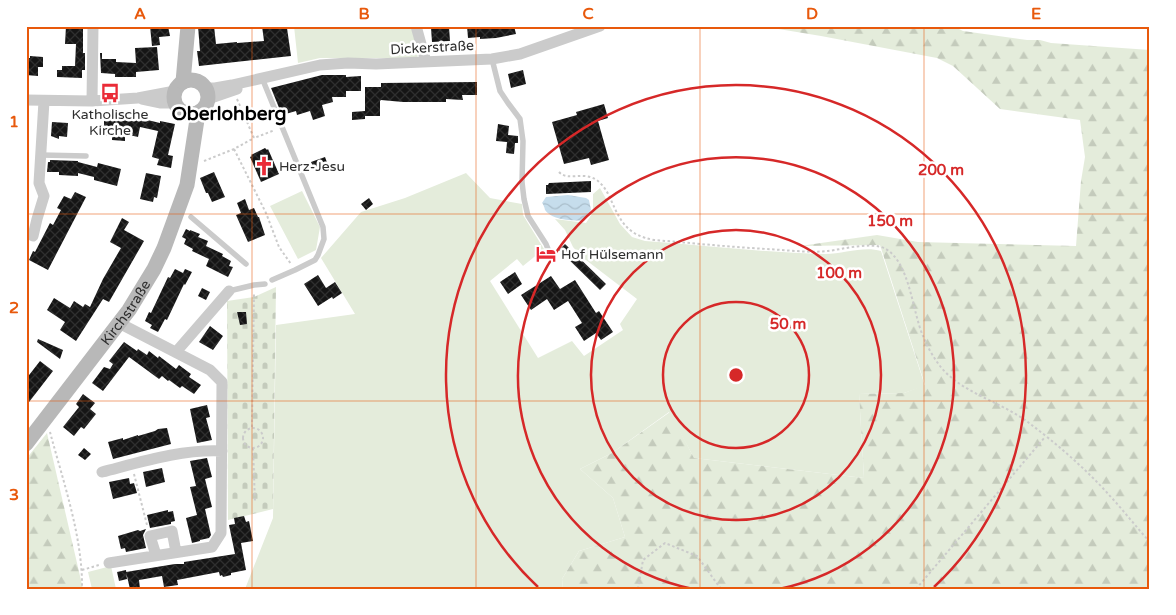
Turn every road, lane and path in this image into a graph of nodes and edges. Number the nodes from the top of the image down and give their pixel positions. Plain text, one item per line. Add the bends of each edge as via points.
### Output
1 (93, 26) edge
2 (189, 26) edge
3 (416, 26) edge
4 (600, 26) edge
5 (492, 59) junction
6 (426, 62) junction
7 (262, 78) junction
8 (234, 91) junction
9 (190, 96) junction
10 (26, 100) edge
11 (44, 100) junction
12 (92, 101) junction
13 (282, 127) junction
14 (254, 138) junction
15 (234, 149) junction
16 (41, 155) junction
17 (86, 156) dead end
18 (189, 165) junction
19 (559, 172) dead end
20 (191, 217) dead end
21 (33, 236) dead end
22 (547, 256) dead end
23 (246, 264) dead end
24 (295, 270) junction
25 (272, 280) dead end
26 (265, 284) dead end
27 (254, 285) junction
28 (228, 291) joint
29 (119, 323) junction
30 (176, 352) junction
31 (46, 417) junction
32 (252, 428) junction
33 (1045, 437) junction
34 (26, 444) edge
35 (253, 448) junction
36 (222, 451) junction
37 (131, 465) junction
38 (102, 472) dead end
39 (254, 503) dead end
40 (150, 536) junction
41 (1150, 542) edge
42 (176, 552) junction
43 (156, 555) junction
44 (109, 563) joint
45 (82, 570) junction
46 (82, 589) edge
47 (638, 589) edge
48 (722, 589) edge
49 (916, 589) edge

1 - 12 street
2 - 9 street, Kirchstraße
3 - 6 street
4 - 5 street, Dickerstraße via 520,54
5 - 6 street, Dickerstraße
5 - 22 lane via 500,90 520,119 524,199 528,216 546,244
6 - 7 street, Dickerstraße via 320,65
7 - 8 street, Dickerstraße
7 - 9 street, Dickerstraße
7 - 13 lane
8 - 9 street, Dickerstraße
8 - 14 path
9 - 12 street, Dickerstraße
9 - 18 street, Kirchstraße via 187,126
10 - 11 street, Dickerstraße
11 - 12 street, Dickerstraße
11 - 16 street
13 - 14 path
13 - 24 lane via 323,227 324,239 315,260
14 - 15 path
15 - 18 path
15 - 24 path via 279,247
16 - 17 lane
16 - 21 street via 39,184 44,196
18 - 29 street, Kirchstraße via 187,185 164,248
19 - 33 path via 567,177 586,175 596,179 605,188 624,224 643,238 808,251 869,246 883,248 895,257 904,271 923,336 940,366 958,382 1022,418
20 - 23 lane
24 - 25 lane
26 - 27 lane
27 - 28 lane
27 - 32 path
28 - 30 street
29 - 30 street
29 - 31 street, Kirchstraße
30 - 36 street via 210,370 222,382
31 - 34 street, Kirchstraße
31 - 45 path via 72,514
32 - 35 path via 259,430 263,437 260,445
32 - 35 path via 244,432 242,438 245,445
33 - 41 path via 1103,488
33 - 49 path
35 - 39 path
36 - 37 street via 169,456
36 - 42 street via 222,533 212,547
37 - 38 street
37 - 40 path
40 - 42 street via 172,531
40 - 43 street
42 - 43 street
43 - 44 street
44 - 45 path
45 - 46 path
47 - 48 path via 642,560 665,543 697,556

